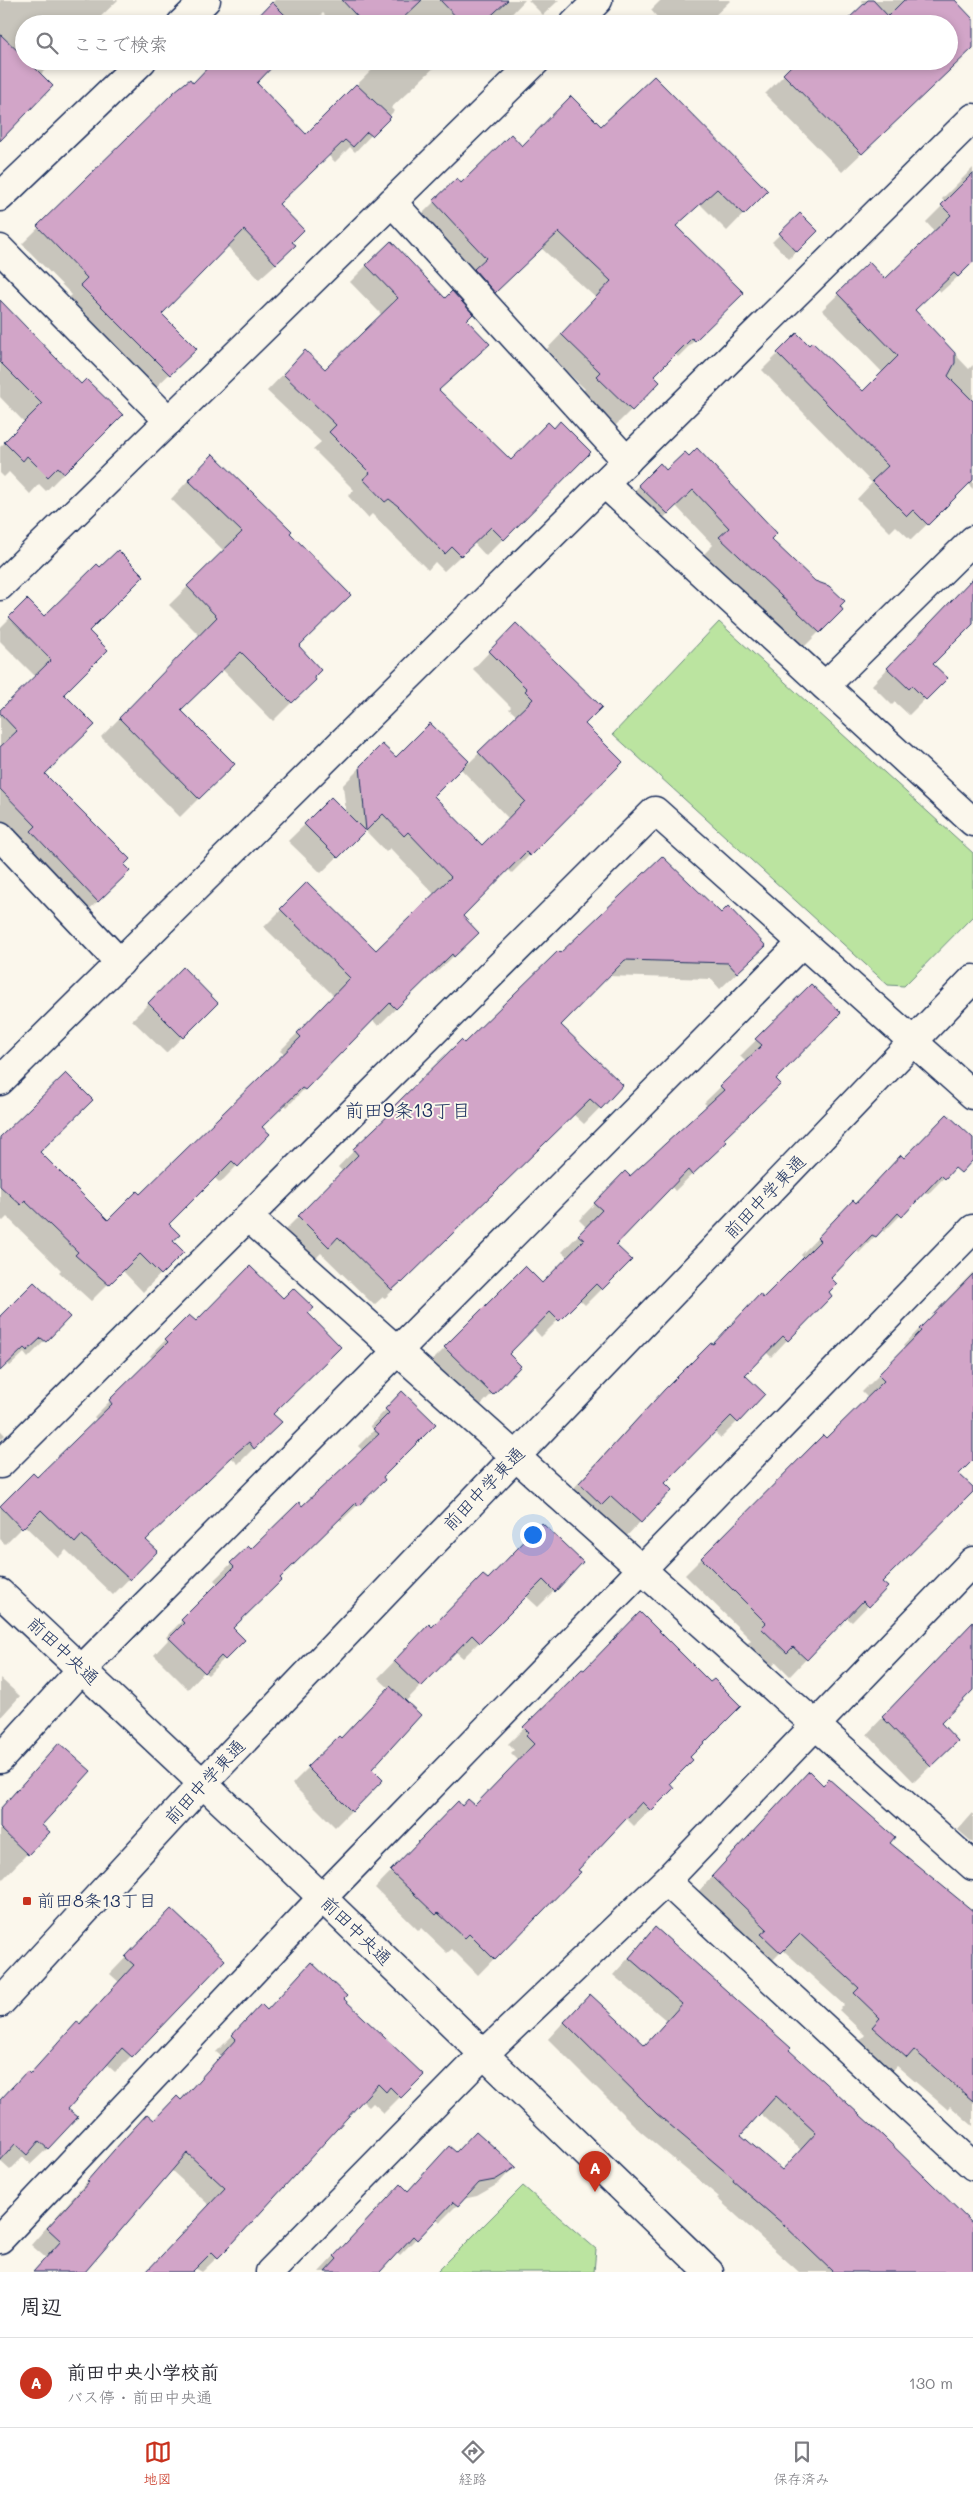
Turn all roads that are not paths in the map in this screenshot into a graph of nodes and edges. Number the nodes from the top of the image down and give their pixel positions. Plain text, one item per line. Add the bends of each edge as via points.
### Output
1 (206, 0) edge
2 (598, 0) edge
3 (190, 15) edge
4 (583, 15) edge
5 (133, 70) edge
6 (527, 70) edge
7 (973, 118) edge
8 (0, 197) edge
9 (392, 202) junction
10 (0, 249) edge
11 (169, 421) junction
12 (627, 461) junction
13 (604, 483) junction
14 (973, 540) edge
15 (0, 586) edge
16 (825, 686) junction
17 (973, 822) edge
18 (0, 836) edge
19 (802, 943) junction
20 (120, 963) junction
21 (973, 979) edge
22 (914, 1041) junction
23 (0, 1081) edge
24 (973, 1095) edge
25 (248, 1217) junction
26 (973, 1229) edge
27 (397, 1352) junction
28 (515, 1458) junction
29 (0, 1464) edge
30 (973, 1561) edge
31 (640, 1568) junction
32 (0, 1592) edge
33 (82, 1669) junction
34 (817, 1724) junction
35 (0, 1759) edge
36 (203, 1783) junction
37 (973, 1866) edge
38 (666, 1881) junction
39 (322, 1898) junction
40 (0, 2003) edge
41 (484, 2054) junction
42 (973, 2166) edge
43 (0, 2240) edge
44 (270, 2272) edge
45 (709, 2272) edge

1 - 3 street
2 - 4 street
5 - 8 street
6 - 9 street
7 - 12 street
9 - 11 street
9 - 12 street
10 - 11 street
11 - 15 street
12 - 13 street
13 - 16 street
13 - 20 street
14 - 16 street
16 - 17 street
18 - 20 street
19 - 22 street
19 - 25 street via 655,812
19 - 27 street
20 - 23 street
21 - 22 street, 前田中学東通
22 - 24 street
22 - 28 street, 前田中学東通
25 - 27 street
25 - 29 street
26 - 31 street
27 - 28 street
27 - 33 street
28 - 31 street
28 - 36 street, 前田中学東通
30 - 34 street
31 - 34 street
31 - 39 street
32 - 33 street, 前田中央通
33 - 35 street
33 - 36 street, 前田中央通
34 - 37 street
34 - 38 street
36 - 39 street, 前田中央通
36 - 40 street, 前田中学東通
38 - 41 street
38 - 42 street
39 - 41 street, 前田中央通
39 - 43 street
41 - 44 street
41 - 45 street, 前田中央通

